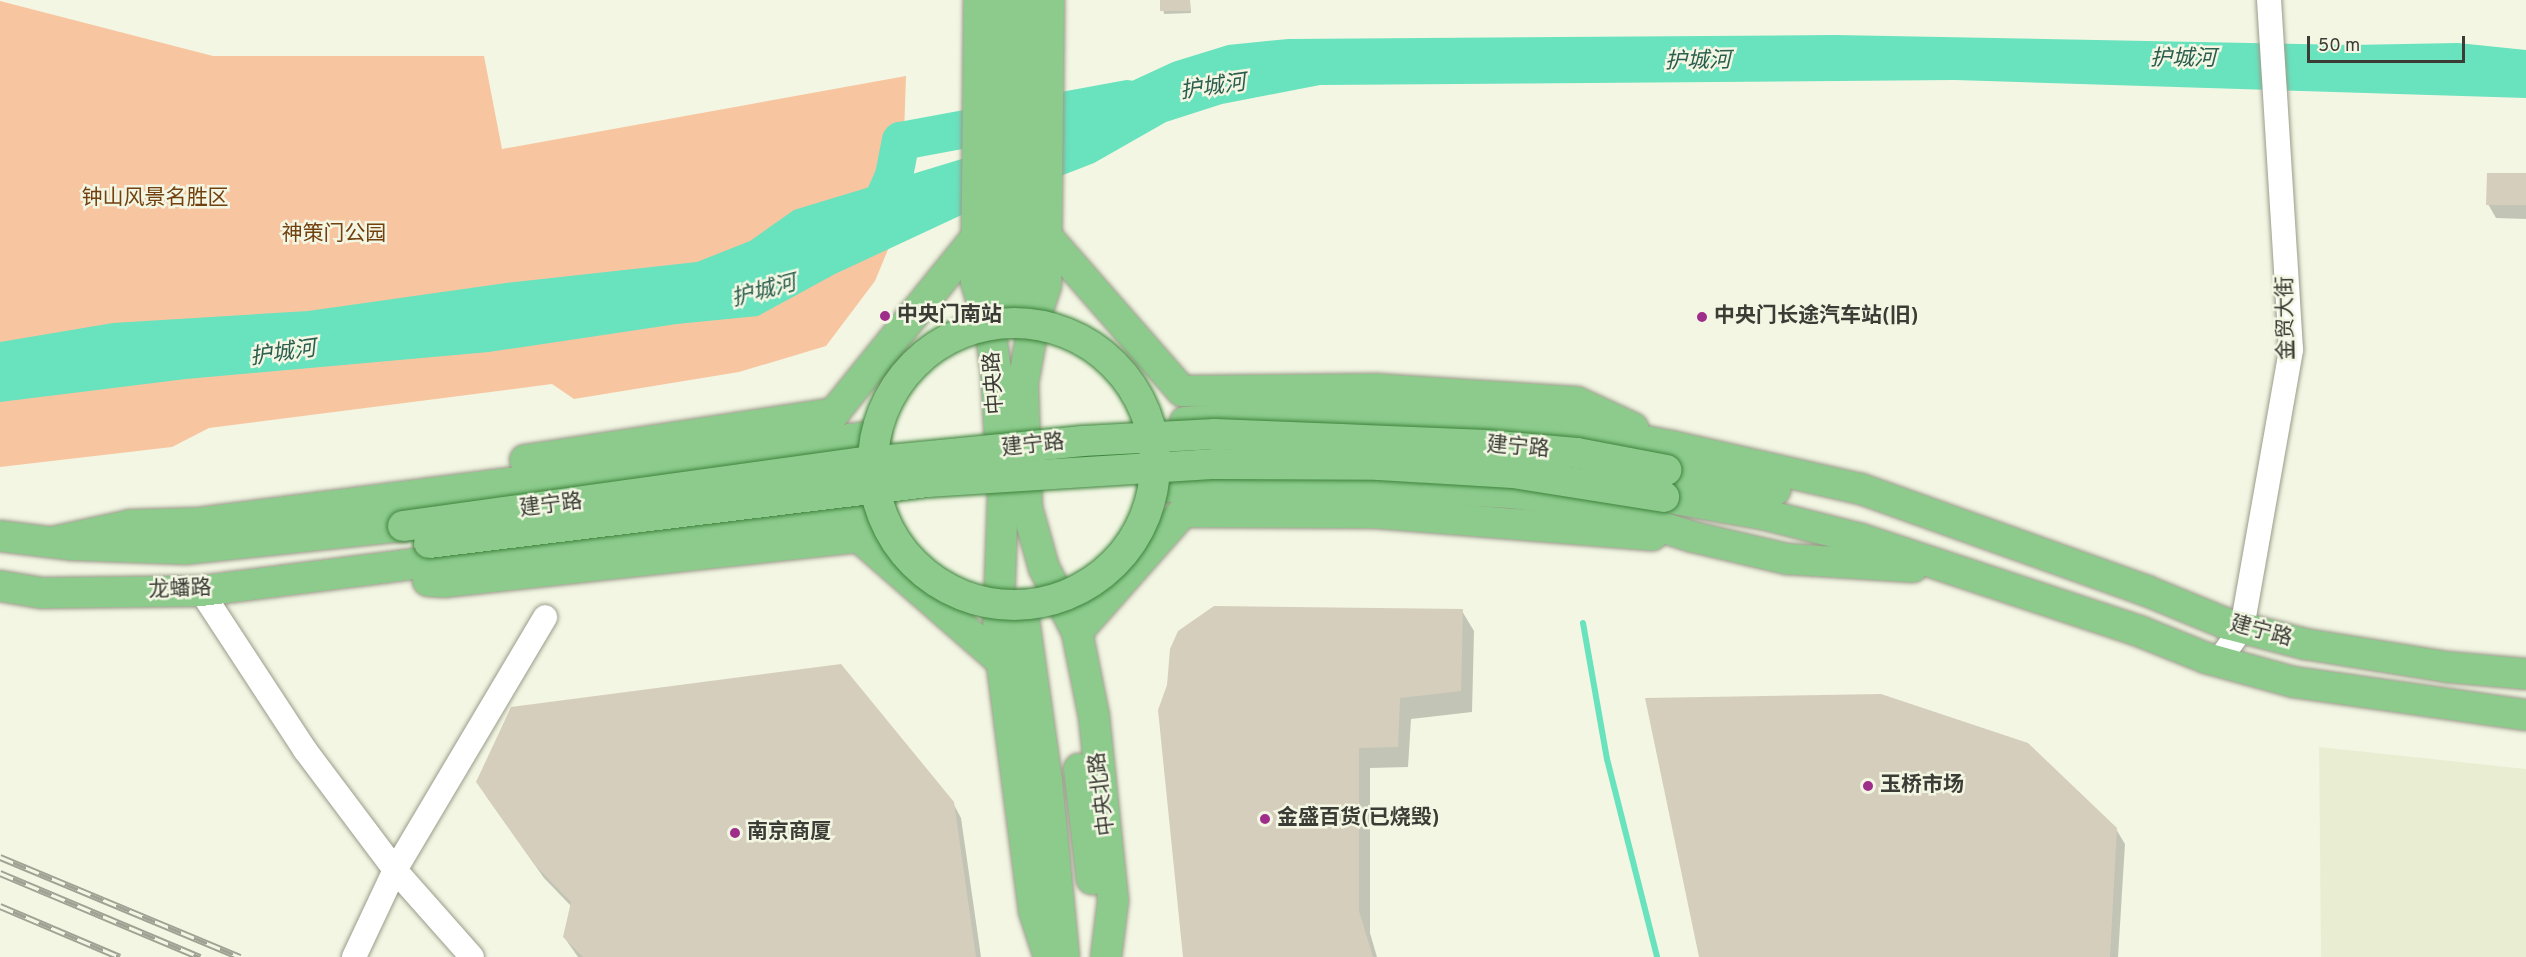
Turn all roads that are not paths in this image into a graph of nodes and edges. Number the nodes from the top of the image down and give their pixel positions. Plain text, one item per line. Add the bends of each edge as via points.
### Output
1 (980, 0) edge
2 (999, 0) edge
3 (1027, 0) edge
4 (1048, 0) edge
5 (2269, 0) edge
6 (1012, 70) junction
7 (1048, 238) junction
8 (975, 240) junction
9 (1011, 323) junction
10 (1150, 425) junction
11 (874, 436) junction
12 (1667, 471) junction
13 (1155, 486) junction
14 (340, 502) junction
15 (880, 514) junction
16 (0, 536) edge
17 (1693, 537) junction
18 (53, 542) junction
19 (180, 561) junction
20 (0, 568) edge
21 (1952, 569) junction
22 (360, 573) junction
23 (0, 586) edge
24 (201, 591) junction
25 (1059, 599) junction
26 (1022, 606) junction
27 (545, 617) dead end
28 (2242, 628) junction
29 (1077, 632) junction
30 (1001, 661) junction
31 (2218, 662) junction
32 (2526, 674) edge
33 (2526, 715) edge
34 (395, 870) junction
35 (354, 957) edge
36 (472, 957) edge
37 (1049, 957) edge
38 (1064, 957) edge
39 (1097, 957) edge
40 (1106, 957) edge

1 - 6 main road, 中央路
2 - 6 main road
3 - 6 main road
4 - 6 main road, 中央路
5 - 28 street, 金贸大街 via 2291,349
6 - 7 main road, 中央路 via 1048,182
6 - 8 main road, 中央路 via 977,183
6 - 9 main road
7 - 12 main road via 1182,392 1375,389 1577,402
7 - 29 main road, 中央路 via 1047,285 1032,332 1023,383 1027,508 1044,568
8 - 14 main road via 834,413 500,464
8 - 30 main road, 中央路 via 976,282 990,328 996,370 1003,496 998,634
9 - 10 main road, bridge via 1066,332 1103,354 1132,386
9 - 11 main road, bridge via 955,335 917,359 890,394
10 - 12 main road via 1279,415 1577,428
10 - 13 main road, bridge via 1156,455
11 - 14 main road
11 - 15 main road, bridge via 871,476
12 - 19 main road, 建宁路, bridge via 1577,453 1486,445 1215,434 1119,439 859,463
12 - 21 main road, 建宁路 via 1766,515 1861,538
12 - 28 main road, 建宁路 via 1854,507 1939,530 2010,541
13 - 17 main road via 1253,490 1382,486 1512,493 1582,502
13 - 25 main road, bridge via 1143,524 1122,556 1093,582
14 - 18 main road via 198,523 130,525
15 - 22 main road via 720,525
15 - 26 main road, bridge via 902,553 936,583 977,602
16 - 18 main road
17 - 21 main road via 1787,559
17 - 29 main road via 1562,531 1376,513 1183,512
18 - 19 main road, 建宁路
19 - 20 main road, 建宁路 via 38,575
21 - 31 main road, 建宁路 via 2139,631
22 - 24 main road, 龙蟠路
22 - 30 main road via 444,582 859,537
23 - 24 main road, 龙蟠路 via 42,593
24 - 34 street via 278,712
25 - 26 main road, bridge
25 - 39 main road
26 - 38 main road via 1052,821
27 - 34 street
28 - 31 street, 金贸大街
28 - 32 main road, 建宁路 via 2305,644 2447,667
29 - 40 main road, 中央北路 via 1094,716 1108,829 1113,901
30 - 37 main road via 1034,911
31 - 33 main road, 建宁路 via 2294,682
34 - 35 street
34 - 36 street

